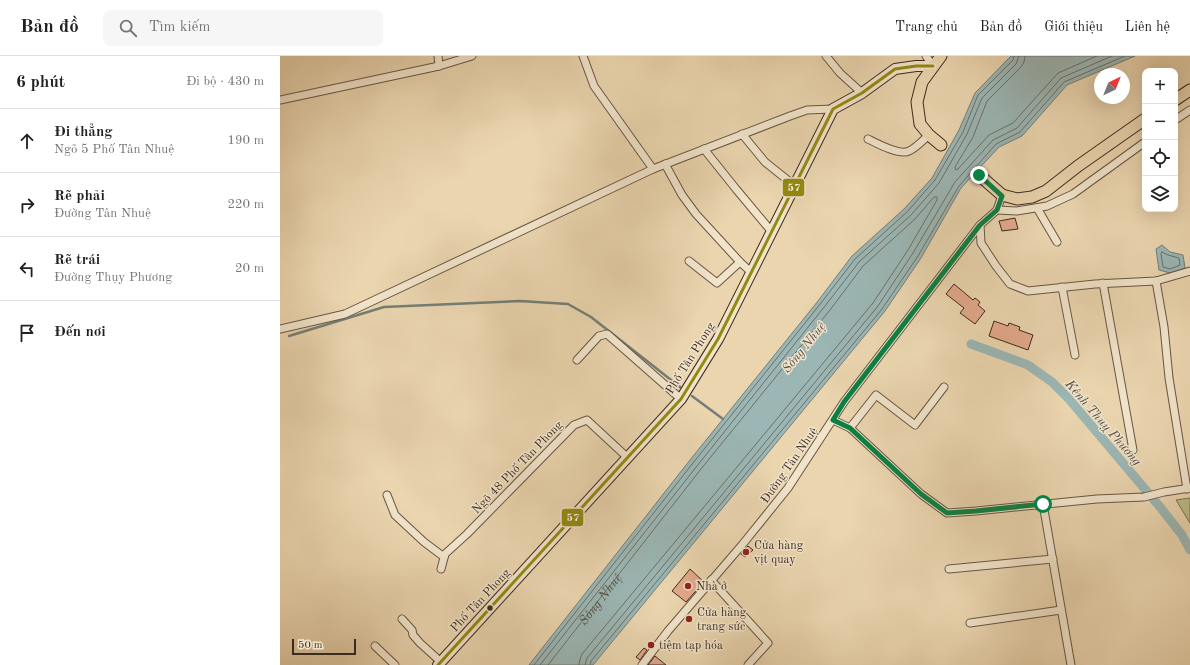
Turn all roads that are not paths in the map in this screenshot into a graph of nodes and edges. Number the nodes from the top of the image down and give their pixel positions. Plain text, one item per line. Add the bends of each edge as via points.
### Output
1 (438, 56) edge
2 (472, 56) edge
3 (583, 56) edge
4 (826, 56) edge
5 (926, 56) edge
6 (941, 56) edge
7 (439, 66) junction
8 (933, 66) junction
9 (1190, 90) edge
10 (862, 93) junction
11 (1178, 98) edge
12 (280, 100) edge
13 (833, 109) junction
14 (1190, 110) edge
15 (1178, 118) edge
16 (1142, 121) edge
17 (742, 134) junction
18 (928, 135) junction
19 (868, 139) dead end
20 (1142, 144) edge
21 (941, 145) dead end
22 (704, 149) junction
23 (665, 164) junction
24 (654, 169) junction
25 (979, 175) dead end
26 (795, 186) junction
27 (1002, 196) junction
28 (1037, 208) junction
29 (997, 210) junction
30 (980, 225) junction
31 (772, 232) junction
32 (1057, 242) dead end
33 (690, 260) dead end
34 (740, 262) junction
35 (1190, 271) edge
36 (752, 273) junction
37 (1156, 280) junction
38 (1103, 283) junction
39 (1062, 287) junction
40 (280, 329) edge
41 (1074, 355) dead end
42 (577, 360) dead end
43 (944, 386) dead end
44 (681, 399) junction
45 (833, 420) junction
46 (850, 428) junction
47 (1133, 450) dead end
48 (628, 458) junction
49 (1189, 489) edge
50 (387, 495) dead end
51 (1043, 504) junction
52 (444, 557) junction
53 (1053, 559) junction
54 (440, 569) dead end
55 (949, 569) dead end
56 (712, 580) junction
57 (1062, 610) junction
58 (402, 619) dead end
59 (970, 623) dead end
60 (375, 646) dead end
61 (439, 664) edge
62 (395, 665) edge
63 (642, 665) edge
64 (748, 665) edge
65 (1071, 665) edge

1 - 7 street
2 - 7 street
3 - 24 street via 594,86
4 - 10 street
5 - 8 street
6 - 8 main road
7 - 12 street
8 - 10 street via 895,69
8 - 18 main road via 922,82 917,102 920,124
9 - 11 main road
10 - 13 street
13 - 17 street via 807,110
13 - 26 street, Phố Tân Phong
14 - 15 street
16 - 27 main road via 1046,191 1018,200
17 - 22 street
17 - 26 street via 765,162
18 - 19 street via 906,152 882,146
18 - 21 main road
20 - 28 street via 1074,194
22 - 23 street
22 - 31 street
23 - 24 street
23 - 34 street via 686,201
24 - 40 street via 345,314
25 - 27 main road
26 - 31 street, Phố Tân Phong
27 - 29 street, Đường Tân Nhuệ
28 - 29 street
28 - 32 street
29 - 30 street, Đường Tân Nhuệ
30 - 39 street via 981,243 1010,284 1028,291
30 - 45 street, Đường Tân Nhuệ via 844,402
31 - 36 street, Phố Tân Phong
33 - 34 street via 717,283
34 - 36 street
35 - 37 street
36 - 44 street, Phố Tân Phong via 718,339
37 - 38 street
37 - 49 street via 1169,378
38 - 39 street
38 - 47 street
39 - 41 street
42 - 44 street via 598,336 607,334
43 - 46 street via 915,424 876,395
44 - 48 street, Phố Tân Phong
45 - 46 street
45 - 56 street, Đường Tân Nhuệ via 788,488
46 - 51 street via 921,494 947,513
48 - 52 street, Ngõ 48 Phố Tân Phong via 587,420 574,425
48 - 61 street, Phố Tân Phong
49 - 51 street via 1144,497
50 - 52 street via 395,515
51 - 53 street
52 - 54 street, Ngõ 48 Phố Tân Phong
53 - 55 street
53 - 57 street
56 - 63 street, Đường Tân Nhuệ
56 - 64 street via 768,643
57 - 59 street
57 - 65 street
58 - 61 street
60 - 62 street

